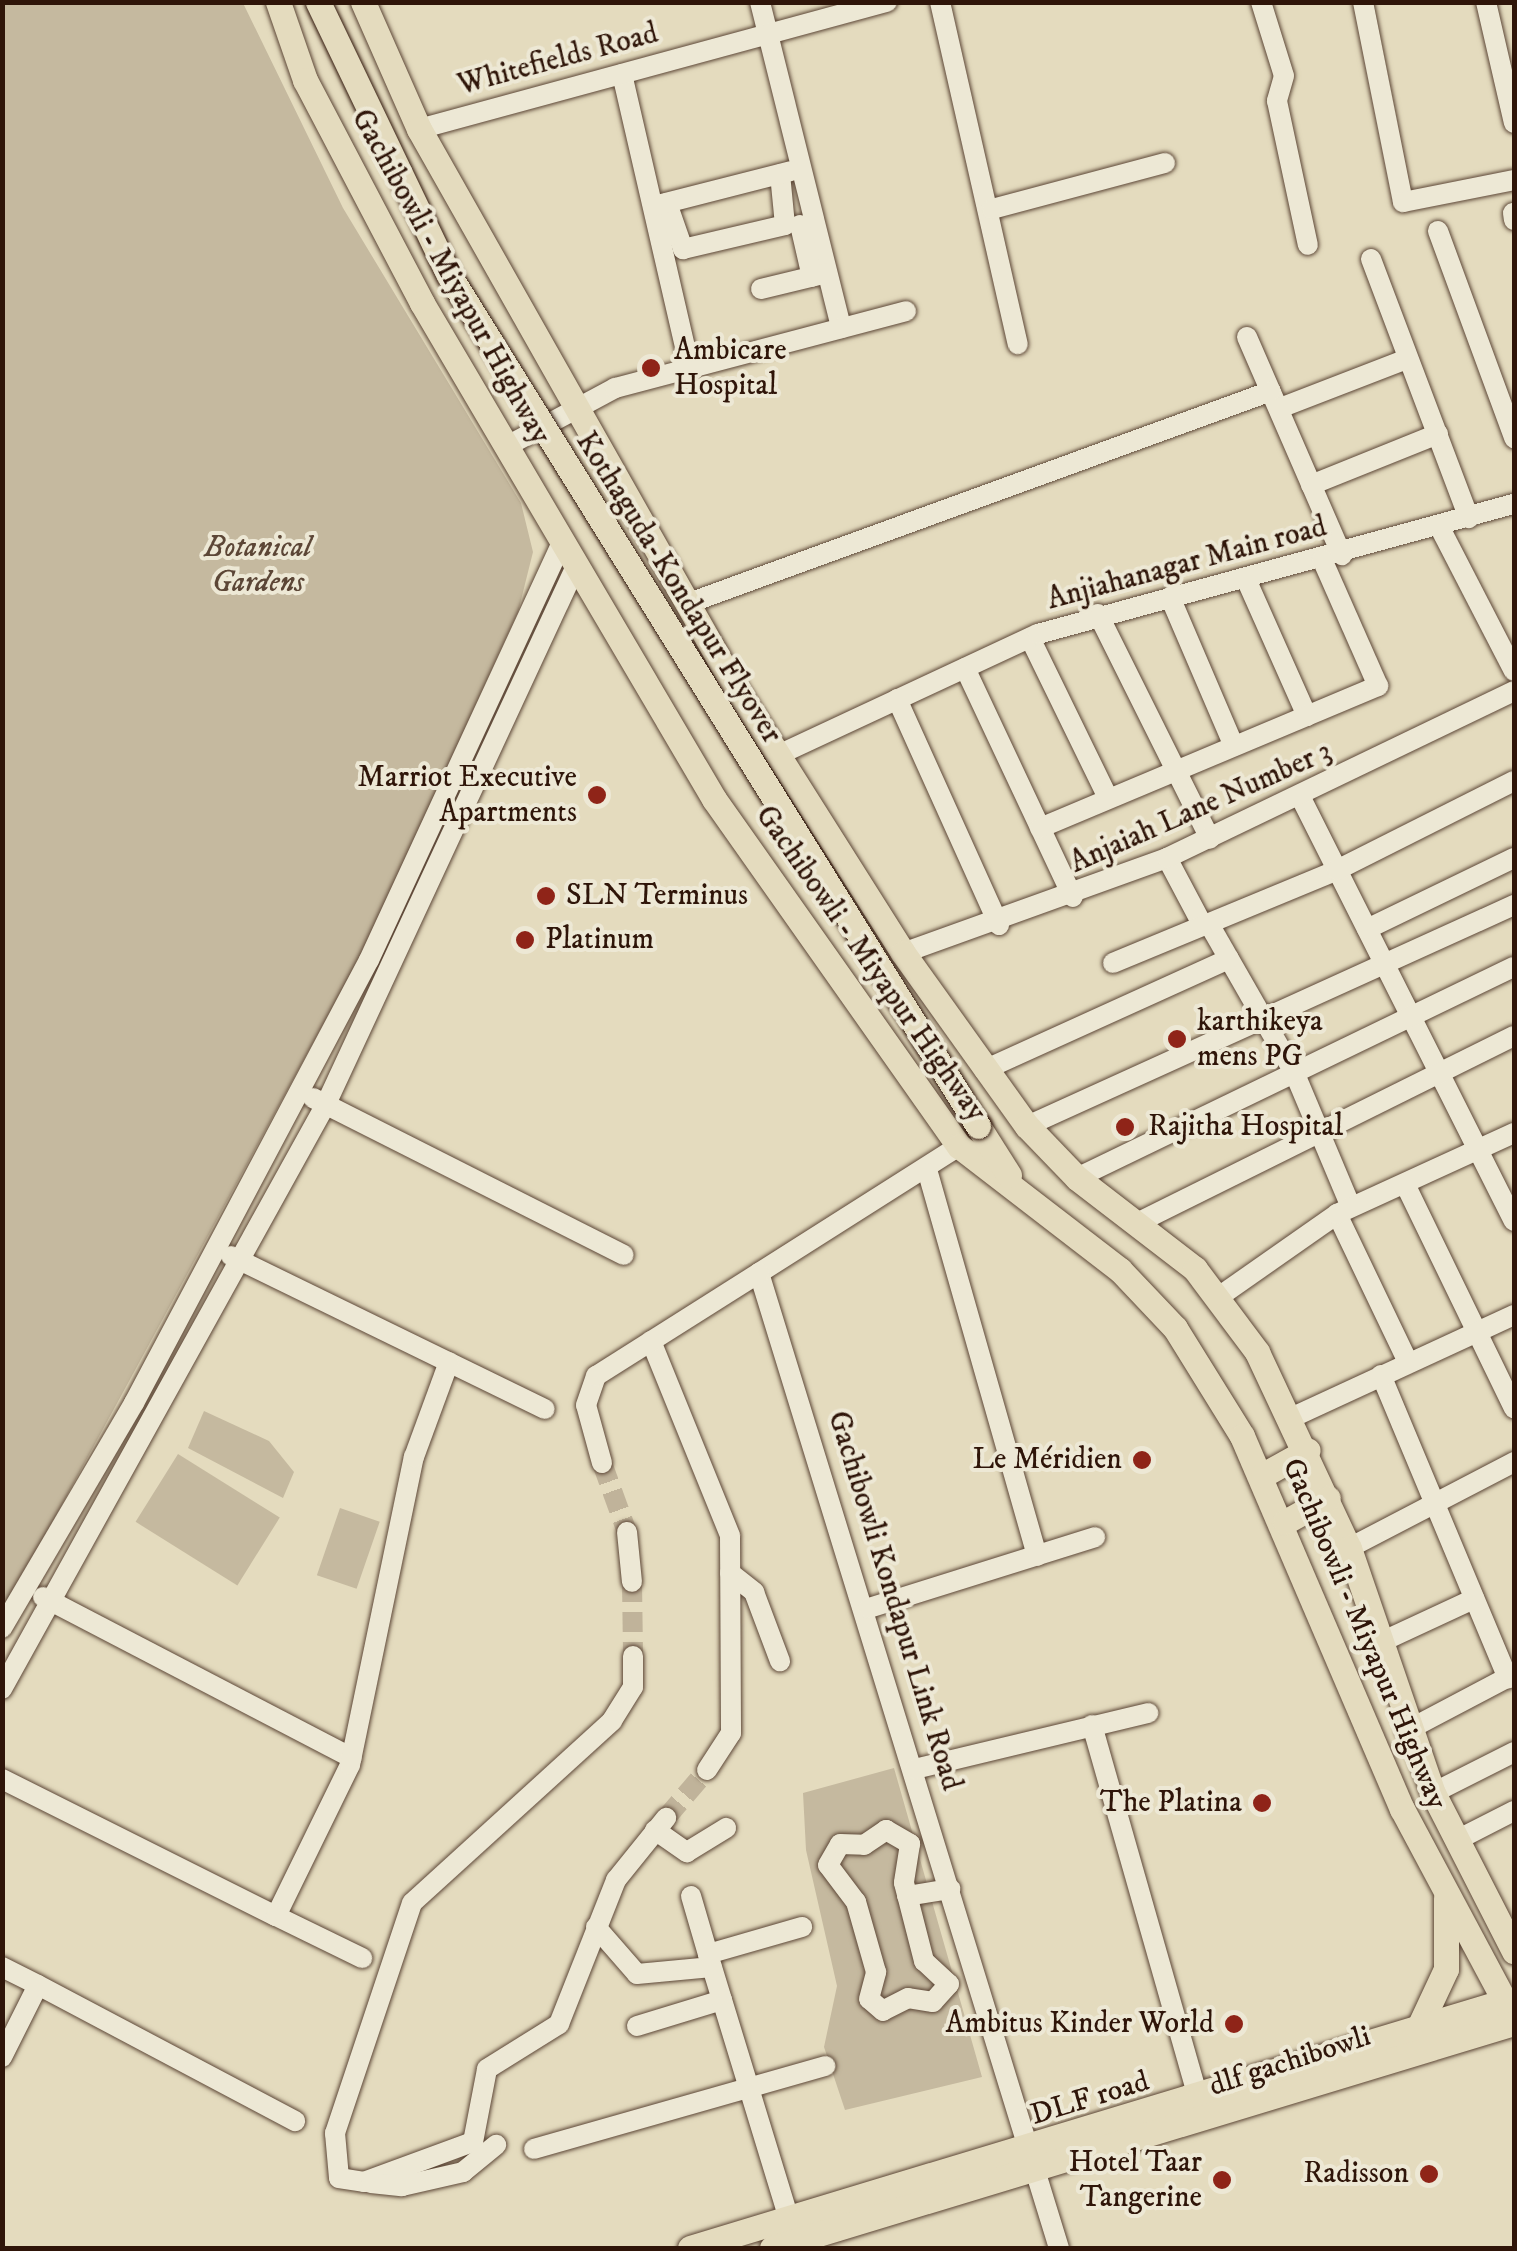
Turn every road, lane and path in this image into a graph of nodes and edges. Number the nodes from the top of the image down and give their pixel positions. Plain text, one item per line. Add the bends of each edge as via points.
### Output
1 (278, 2) edge
2 (318, 2) edge
3 (363, 2) edge
4 (760, 2) edge
5 (887, 2) edge
6 (940, 2) edge
7 (1261, 2) edge
8 (1363, 2) edge
9 (1486, 2) edge
10 (767, 35) junction
11 (622, 74) junction
12 (1514, 123) edge
13 (420, 128) junction
14 (1165, 163) dead end
15 (791, 171) junction
16 (1514, 180) edge
17 (660, 205) junction
18 (992, 209) junction
19 (807, 223) junction
20 (1438, 231) dead end
21 (1308, 245) dead end
22 (665, 259) junction
23 (1371, 259) dead end
24 (819, 271) junction
25 (761, 289) dead end
26 (906, 311) dead end
27 (841, 328) junction
28 (1247, 337) dead end
29 (1018, 344) dead end
30 (1407, 359) junction
31 (690, 368) junction
32 (1275, 400) junction
33 (577, 404) junction
34 (1438, 434) junction
35 (1514, 438) edge
36 (507, 446) junction
37 (1311, 485) junction
38 (1514, 504) edge
39 (1468, 518) junction
40 (1439, 526) junction
41 (563, 541) junction
42 (1332, 557) junction
43 (576, 564) junction
44 (1246, 580) junction
45 (1170, 597) junction
46 (688, 603) junction
47 (1098, 614) junction
48 (1030, 638) junction
49 (965, 668) junction
50 (1514, 671) edge
51 (1514, 692) edge
52 (897, 699) junction
53 (1306, 716) junction
54 (1234, 746) junction
55 (776, 756) junction
56 (1175, 770) junction
57 (1514, 781) edge
58 (1108, 798) junction
59 (1302, 800) junction
60 (1040, 828) junction
61 (1210, 839) junction
62 (1167, 858) junction
63 (1514, 858) edge
64 (1337, 870) junction
65 (1073, 898) junction
66 (1514, 904) edge
67 (999, 925) junction
68 (1206, 925) junction
69 (1367, 930) junction
70 (903, 953) junction
71 (1228, 959) junction
72 (1113, 964) dead end
73 (1386, 965) junction
74 (1514, 967) edge
75 (1260, 1019) junction
76 (1414, 1020) junction
77 (1514, 1036) edge
78 (984, 1070) junction
79 (1439, 1071) junction
80 (1295, 1074) junction
81 (299, 1091) junction
82 (326, 1104) junction
83 (1027, 1126) junction
84 (1318, 1132) junction
85 (1514, 1133) edge
86 (959, 1146) junction
87 (1477, 1151) junction
88 (928, 1173) junction
89 (1077, 1178) junction
90 (1406, 1186) junction
91 (1018, 1188) junction
92 (1344, 1211) junction
93 (1514, 1222) edge
94 (1135, 1224) junction
95 (216, 1248) junction
96 (624, 1255) dead end
97 (241, 1260) junction
98 (760, 1273) junction
99 (1220, 1296) junction
100 (1514, 1315) edge
101 (1479, 1330) junction
102 (652, 1341) junction
103 (449, 1362) junction
104 (1408, 1362) junction
105 (1381, 1374) junction
106 (545, 1408) dead end
107 (1514, 1408) edge
108 (1291, 1418) junction
109 (1308, 1450) junction
110 (602, 1462) tunnel mouth
111 (1514, 1462) edge
112 (1264, 1474) junction
113 (1328, 1498) junction
114 (1436, 1503) junction
115 (1285, 1522) junction
116 (626, 1532) tunnel mouth
117 (1095, 1537) dead end
118 (1349, 1548) junction
119 (1037, 1556) junction
120 (730, 1573) junction
121 (632, 1582) tunnel mouth
122 (26, 1588) junction
123 (1474, 1599) junction
124 (52, 1602) junction
125 (868, 1608) junction
126 (2, 1628) edge
127 (1378, 1643) junction
128 (634, 1656) tunnel mouth
129 (780, 1661) dead end
130 (1511, 1676) edge
131 (2, 1688) edge
132 (1148, 1713) dead end
133 (1092, 1725) junction
134 (1406, 1731) junction
135 (1514, 1752) edge
136 (352, 1758) junction
137 (915, 1769) junction
138 (707, 1770) tunnel mouth
139 (2, 1778) edge
140 (1433, 1794) junction
141 (1514, 1812) edge
142 (726, 1828) dead end
143 (1457, 1840) junction
144 (950, 1889) junction
145 (691, 1896) dead end
146 (907, 1896) junction
147 (1446, 1896) junction
148 (276, 1916) junction
149 (596, 1927) junction
150 (802, 1927) dead end
151 (1514, 1951) edge
152 (362, 1958) dead end
153 (710, 1960) junction
154 (2, 1967) edge
155 (38, 1985) junction
156 (722, 2000) junction
157 (1511, 2014) edge
158 (638, 2026) dead end
159 (1417, 2031) junction
160 (2, 2058) edge
161 (825, 2066) dead end
162 (749, 2087) junction
163 (1199, 2100) junction
164 (294, 2121) dead end
165 (496, 2146) dead end
166 (534, 2149) dead end
167 (1030, 2164) junction
168 (364, 2182) junction
169 (789, 2219) junction
170 (690, 2248) edge
171 (772, 2248) edge
172 (1059, 2248) edge

1 - 36 main road, Gachibowli - Miyapur Highway via 305,80
2 - 91 main road, Kothaguda-Kondapur Flyover, bridge via 449,275
3 - 13 main road, Gachibowli - Miyapur Highway
4 - 10 street
5 - 10 street, Whitefields Road
6 - 18 street
7 - 21 street via 1284,76 1278,101
8 - 16 street via 1398,192 1412,204
9 - 12 street
10 - 11 street, Whitefields Road
10 - 15 street
11 - 13 street, Whitefields Road
11 - 17 street
13 - 33 main road, Gachibowli - Miyapur Highway
14 - 18 street
15 - 17 street
15 - 17 street via 785,225 683,249
15 - 19 street
17 - 22 street
18 - 29 street
19 - 22 street
19 - 24 street
20 - 35 street
22 - 31 street
23 - 30 street
24 - 25 street
24 - 27 street
26 - 27 street
27 - 31 street
28 - 32 street
30 - 32 street
30 - 34 street
31 - 33 street
32 - 37 street
32 - 46 street
33 - 36 street
33 - 46 main road, Gachibowli - Miyapur Highway
34 - 37 street
34 - 39 street
36 - 41 main road, Gachibowli - Miyapur Highway
37 - 42 street
38 - 39 street, Anjiahanagar Main road
39 - 40 street, Anjiahanagar Main road
40 - 42 street, Anjiahanagar Main road
40 - 50 street
41 - 43 main road, Gachibowli - Miyapur Highway
41 - 81 street
42 - 44 street, Anjiahanagar Main road
42 - 53 street via 1378,686
43 - 82 street
43 - 86 main road, Gachibowli - Miyapur Highway via 714,800
44 - 45 street, Anjiahanagar Main road
44 - 53 street
45 - 47 street, Anjiahanagar Main road
45 - 54 street
46 - 55 main road, Gachibowli - Miyapur Highway
47 - 48 street, Anjiahanagar Main road
47 - 56 street
48 - 49 street, Anjiahanagar Main road
48 - 58 street
49 - 52 street, Anjiahanagar Main road
49 - 60 street
51 - 59 street, Anjaiah Lane Number 3
52 - 55 street, Anjiahanagar Main road
52 - 67 street
53 - 54 street
54 - 56 street
55 - 70 main road, Gachibowli - Miyapur Highway
56 - 58 street
56 - 61 street
57 - 64 street
58 - 60 street
59 - 61 street, Anjaiah Lane Number 3
59 - 64 street
60 - 65 street
61 - 62 street, Anjaiah Lane Number 3
62 - 65 street, Anjaiah Lane Number 3
62 - 68 street
63 - 69 street
64 - 68 street
64 - 69 street
65 - 67 street, Anjaiah Lane Number 3
66 - 73 street
67 - 70 street, Anjaiah Lane Number 3 via 964,928
68 - 71 street
68 - 72 street
69 - 73 street
70 - 78 main road, Gachibowli - Miyapur Highway
71 - 75 street
71 - 78 street
73 - 75 street
73 - 76 street
74 - 76 street
75 - 80 street
75 - 83 street
76 - 79 street
76 - 80 street
77 - 79 street
78 - 83 main road, Gachibowli - Miyapur Highway
79 - 84 street
79 - 87 street
80 - 84 street
80 - 89 street
81 - 82 street
81 - 95 street
82 - 96 street
82 - 97 street
83 - 89 main road, Gachibowli - Miyapur Highway
84 - 92 street
84 - 94 street
85 - 87 street
86 - 88 street
86 - 91 main road, Gachibowli - Miyapur Highway
87 - 90 street
87 - 93 street
88 - 98 street
88 - 119 street
89 - 94 main road, Gachibowli - Miyapur Highway
90 - 92 street
90 - 101 street
91 - 112 main road, Gachibowli - Miyapur Highway via 1175,1328
92 - 99 street
92 - 104 street
94 - 99 main road, Gachibowli - Miyapur Highway
95 - 97 street
95 - 122 street
97 - 103 street
97 - 124 street
98 - 102 street
98 - 125 street, Gachibowli Kondapur Link Road
99 - 108 main road, Gachibowli - Miyapur Highway
100 - 101 street
101 - 104 street
101 - 107 street
102 - 110 street via 608,1365 589,1389
102 - 120 street via 730,1536
103 - 106 street
103 - 136 street via 414,1457
104 - 105 street
105 - 108 street
105 - 114 street
108 - 109 main road, Gachibowli - Miyapur Highway
109 - 112 main road
109 - 113 main road, Gachibowli - Miyapur Highway
111 - 114 street
112 - 115 main road, Gachibowli - Miyapur Highway
113 - 115 main road
113 - 118 main road, Gachibowli - Miyapur Highway
114 - 118 street
114 - 123 street
115 - 147 main road, Gachibowli - Miyapur Highway
116 - 121 street
117 - 119 street
118 - 127 main road, Gachibowli - Miyapur Highway
119 - 125 street
120 - 129 street via 754,1592
120 - 138 street via 731,1734
122 - 124 street
122 - 126 street
123 - 127 street
123 - 130 street
124 - 131 street
124 - 136 street
125 - 137 street, Gachibowli Kondapur Link Road
127 - 134 main road, Gachibowli - Miyapur Highway
128 - 168 street via 633,1687 612,1721 412,1903 332,2146 339,2178
130 - 134 street
132 - 133 street
133 - 137 street
133 - 163 street
134 - 140 main road, Gachibowli - Miyapur Highway
135 - 140 street
136 - 148 street
137 - 144 street, Gachibowli Kondapur Link Road
139 - 148 street
140 - 143 main road, Gachibowli - Miyapur Highway
141 - 143 street
142 - 149 street via 687,1852 661,1824 623,1868
143 - 151 main road, Gachibowli - Miyapur Highway
144 - 146 street
144 - 167 street, Gachibowli Kondapur Link Road
145 - 153 street
146 - 146 street via 925,1963 949,1984 933,2002 908,1998 878,2010 856,1902 828,1870 832,1851 886,1830 903,1834 912,1855
147 - 157 main road, Gachibowli - Miyapur Highway
147 - 159 main road via 1446,1969
148 - 152 street
149 - 153 street via 638,1974
149 - 168 street via 559,2024 487,2069 473,2142
150 - 153 street
153 - 156 street
154 - 155 street
155 - 160 street
155 - 164 street
156 - 158 street
156 - 162 street
157 - 159 main road, DLF road
157 - 167 main road, dlf gachibowli via 1480,2034
159 - 163 main road, DLF road
161 - 162 street
162 - 166 street
162 - 169 street
163 - 167 main road, DLF road
165 - 168 street via 478,2166 446,2177
167 - 169 main road, DLF road
167 - 171 main road, dlf gachibowli
167 - 172 street, Gachibowli Kondapur Link Road
169 - 170 main road, DLF road

